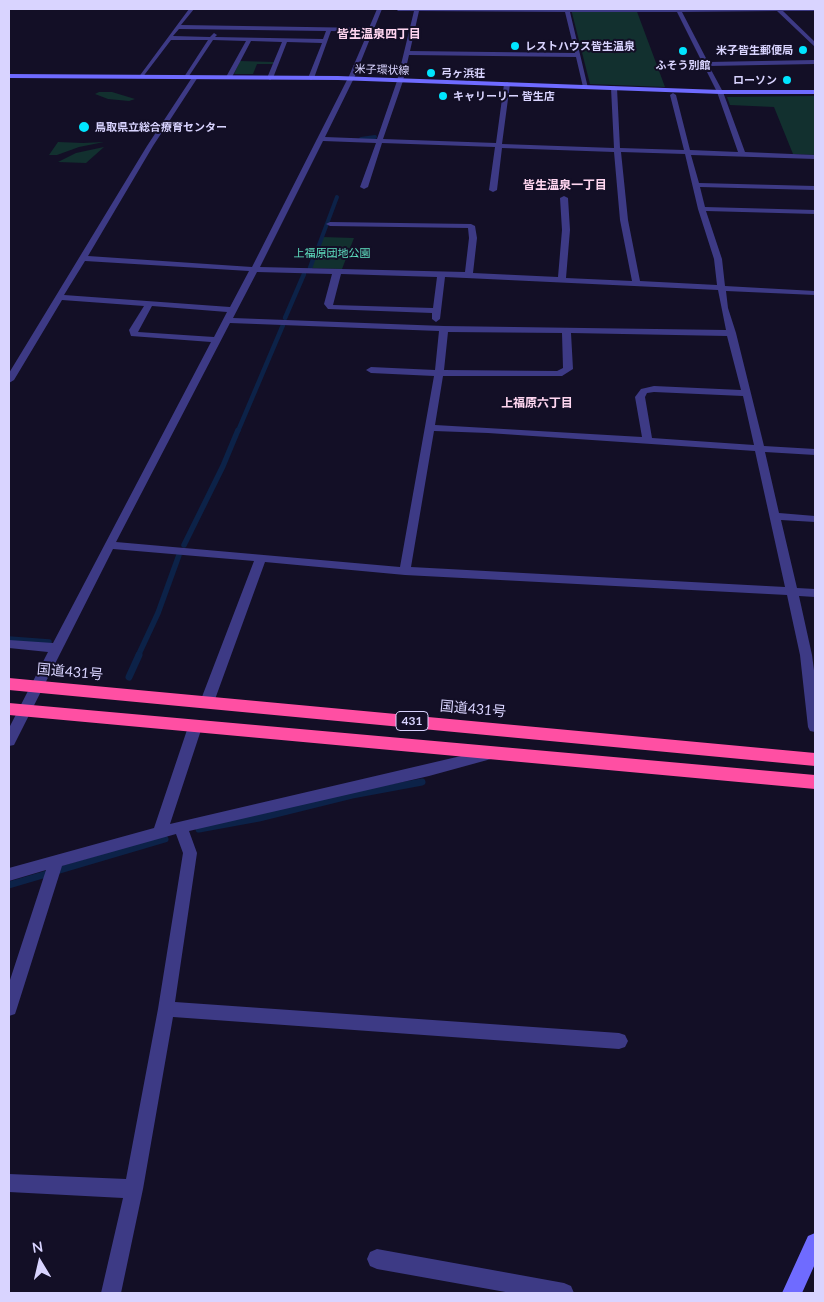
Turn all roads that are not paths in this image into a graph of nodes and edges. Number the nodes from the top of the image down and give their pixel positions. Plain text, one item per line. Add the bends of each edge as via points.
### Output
1 (191, 9) edge
2 (380, 9) edge
3 (398, 9) edge
4 (417, 9) edge
5 (781, 9) edge
6 (815, 9) edge
7 (567, 10) edge
8 (679, 11) junction
9 (178, 27) junction
10 (218, 27) junction
11 (329, 30) junction
12 (371, 30) junction
13 (804, 34) junction
14 (815, 34) edge
15 (169, 38) junction
16 (211, 39) junction
17 (249, 40) junction
18 (285, 40) junction
19 (325, 41) junction
20 (815, 45) edge
21 (408, 53) junction
22 (579, 55) junction
23 (815, 62) edge
24 (706, 64) junction
25 (9, 76) edge
26 (140, 77) junction
27 (191, 77) junction
28 (229, 77) junction
29 (270, 78) junction
30 (311, 78) junction
31 (350, 79) junction
32 (400, 81) junction
33 (507, 84) junction
34 (586, 87) junction
35 (614, 88) junction
36 (720, 92) junction
37 (815, 92) edge
38 (673, 95) dead end
39 (321, 139) junction
40 (380, 141) junction
41 (499, 146) junction
42 (617, 150) junction
43 (688, 153) junction
44 (742, 154) junction
45 (815, 157) edge
46 (696, 185) junction
47 (364, 187) dead end
48 (815, 188) edge
49 (493, 190) dead end
50 (564, 198) dead end
51 (702, 209) junction
52 (815, 212) edge
53 (330, 224) dead end
54 (82, 258) junction
55 (253, 269) junction
56 (337, 272) junction
57 (441, 275) junction
58 (469, 275) junction
59 (562, 280) junction
60 (636, 283) junction
61 (722, 288) junction
62 (815, 293) edge
63 (59, 297) junction
64 (149, 304) junction
65 (232, 310) junction
66 (437, 312) junction
67 (227, 320) junction
68 (440, 329) junction
69 (566, 330) junction
70 (732, 333) junction
71 (216, 340) junction
72 (371, 370) dead end
73 (439, 373) junction
74 (9, 380) edge
75 (747, 393) junction
76 (429, 428) junction
77 (648, 442) junction
78 (758, 450) junction
79 (815, 452) edge
80 (774, 516) junction
81 (815, 519) edge
82 (109, 545) junction
83 (260, 558) junction
84 (405, 572) junction
85 (792, 591) junction
86 (815, 592) edge
87 (9, 644) edge
88 (56, 648) junction
89 (9, 684) edge
90 (37, 686) junction
91 (207, 702) junction
92 (16, 710) edge
93 (195, 727) junction
94 (815, 727) edge
95 (9, 741) edge
96 (497, 752) junction
97 (815, 760) edge
98 (815, 782) edge
99 (180, 827) junction
100 (160, 832) junction
101 (56, 862) junction
102 (9, 874) edge
103 (9, 1008) edge
104 (166, 1009) junction
105 (619, 1041) dead end
106 (9, 1183) edge
107 (134, 1189) junction
108 (815, 1243) edge
109 (378, 1259) dead end
110 (110, 1293) edge
111 (564, 1293) edge
112 (792, 1293) edge

1 - 9 street
2 - 12 street
3 - 4 street
4 - 7 street
4 - 21 street
5 - 6 street
5 - 8 street
5 - 13 street
7 - 8 street
7 - 22 street
8 - 24 street
9 - 10 street
9 - 15 street
10 - 11 street
10 - 16 street
11 - 12 street
11 - 19 street
12 - 31 street
13 - 14 street
13 - 20 street
15 - 16 street
15 - 26 street
16 - 17 street
16 - 27 street
17 - 18 street
17 - 28 street
18 - 19 street
18 - 29 street
19 - 30 street
21 - 22 street
21 - 32 street
22 - 34 street
23 - 24 street
24 - 36 street
25 - 26 main road, 米子環状線
26 - 27 main road, 米子環状線
27 - 28 main road, 米子環状線
27 - 54 street
28 - 29 main road, 米子環状線
29 - 30 main road, 米子環状線
30 - 31 main road, 米子環状線
31 - 32 main road, 米子環状線
31 - 39 street
32 - 33 main road, 米子環状線
32 - 40 street
33 - 34 main road, 米子環状線
33 - 41 street
34 - 35 main road, 米子環状線
35 - 36 main road, 米子環状線
35 - 42 street
36 - 37 main road, 米子環状線
36 - 44 street
38 - 43 street
39 - 40 street
39 - 55 street
40 - 41 street
40 - 47 street
41 - 42 street
41 - 49 street
42 - 43 street
42 - 60 street via 624,220
43 - 44 street
43 - 46 street
44 - 45 street
46 - 48 street
46 - 51 street
50 - 59 street via 566,230
51 - 52 street
51 - 61 street via 718,259
53 - 58 street via 471,226
54 - 55 street
54 - 63 street
55 - 56 street
55 - 65 street
56 - 57 street
56 - 66 street via 328,304 331,307
57 - 58 street
57 - 66 street
58 - 59 street
59 - 60 street
60 - 61 street
61 - 62 street
61 - 70 street
63 - 64 street
63 - 74 street
64 - 65 street
64 - 71 street via 133,330 134,334
65 - 67 street
66 - 68 street
67 - 68 street
67 - 71 street
68 - 69 street
68 - 73 street
69 - 70 street
69 - 73 street via 568,369 564,373
70 - 75 street
71 - 82 street
72 - 73 street
73 - 76 street
75 - 77 street via 644,391 640,397
75 - 78 street
76 - 77 street
76 - 84 street
77 - 78 street
78 - 79 street
78 - 80 street
80 - 81 street
80 - 85 street
82 - 83 street
82 - 88 street
83 - 84 street
83 - 91 street
84 - 85 street
85 - 86 street
85 - 94 street via 806,654
87 - 88 street
88 - 90 street
89 - 90 highway, 国道431号 / 431
90 - 91 highway, 国道431号 / 431
90 - 92 street
91 - 97 highway, 国道431号 / 431
92 - 93 highway, 431
92 - 95 street
93 - 96 highway, 431
93 - 100 street
96 - 98 highway, 431
96 - 99 street
99 - 100 street
99 - 104 street via 190,853
100 - 101 street
101 - 102 street
101 - 103 street
104 - 105 street
104 - 107 street
106 - 107 street
107 - 110 street
108 - 112 main road
109 - 111 street

